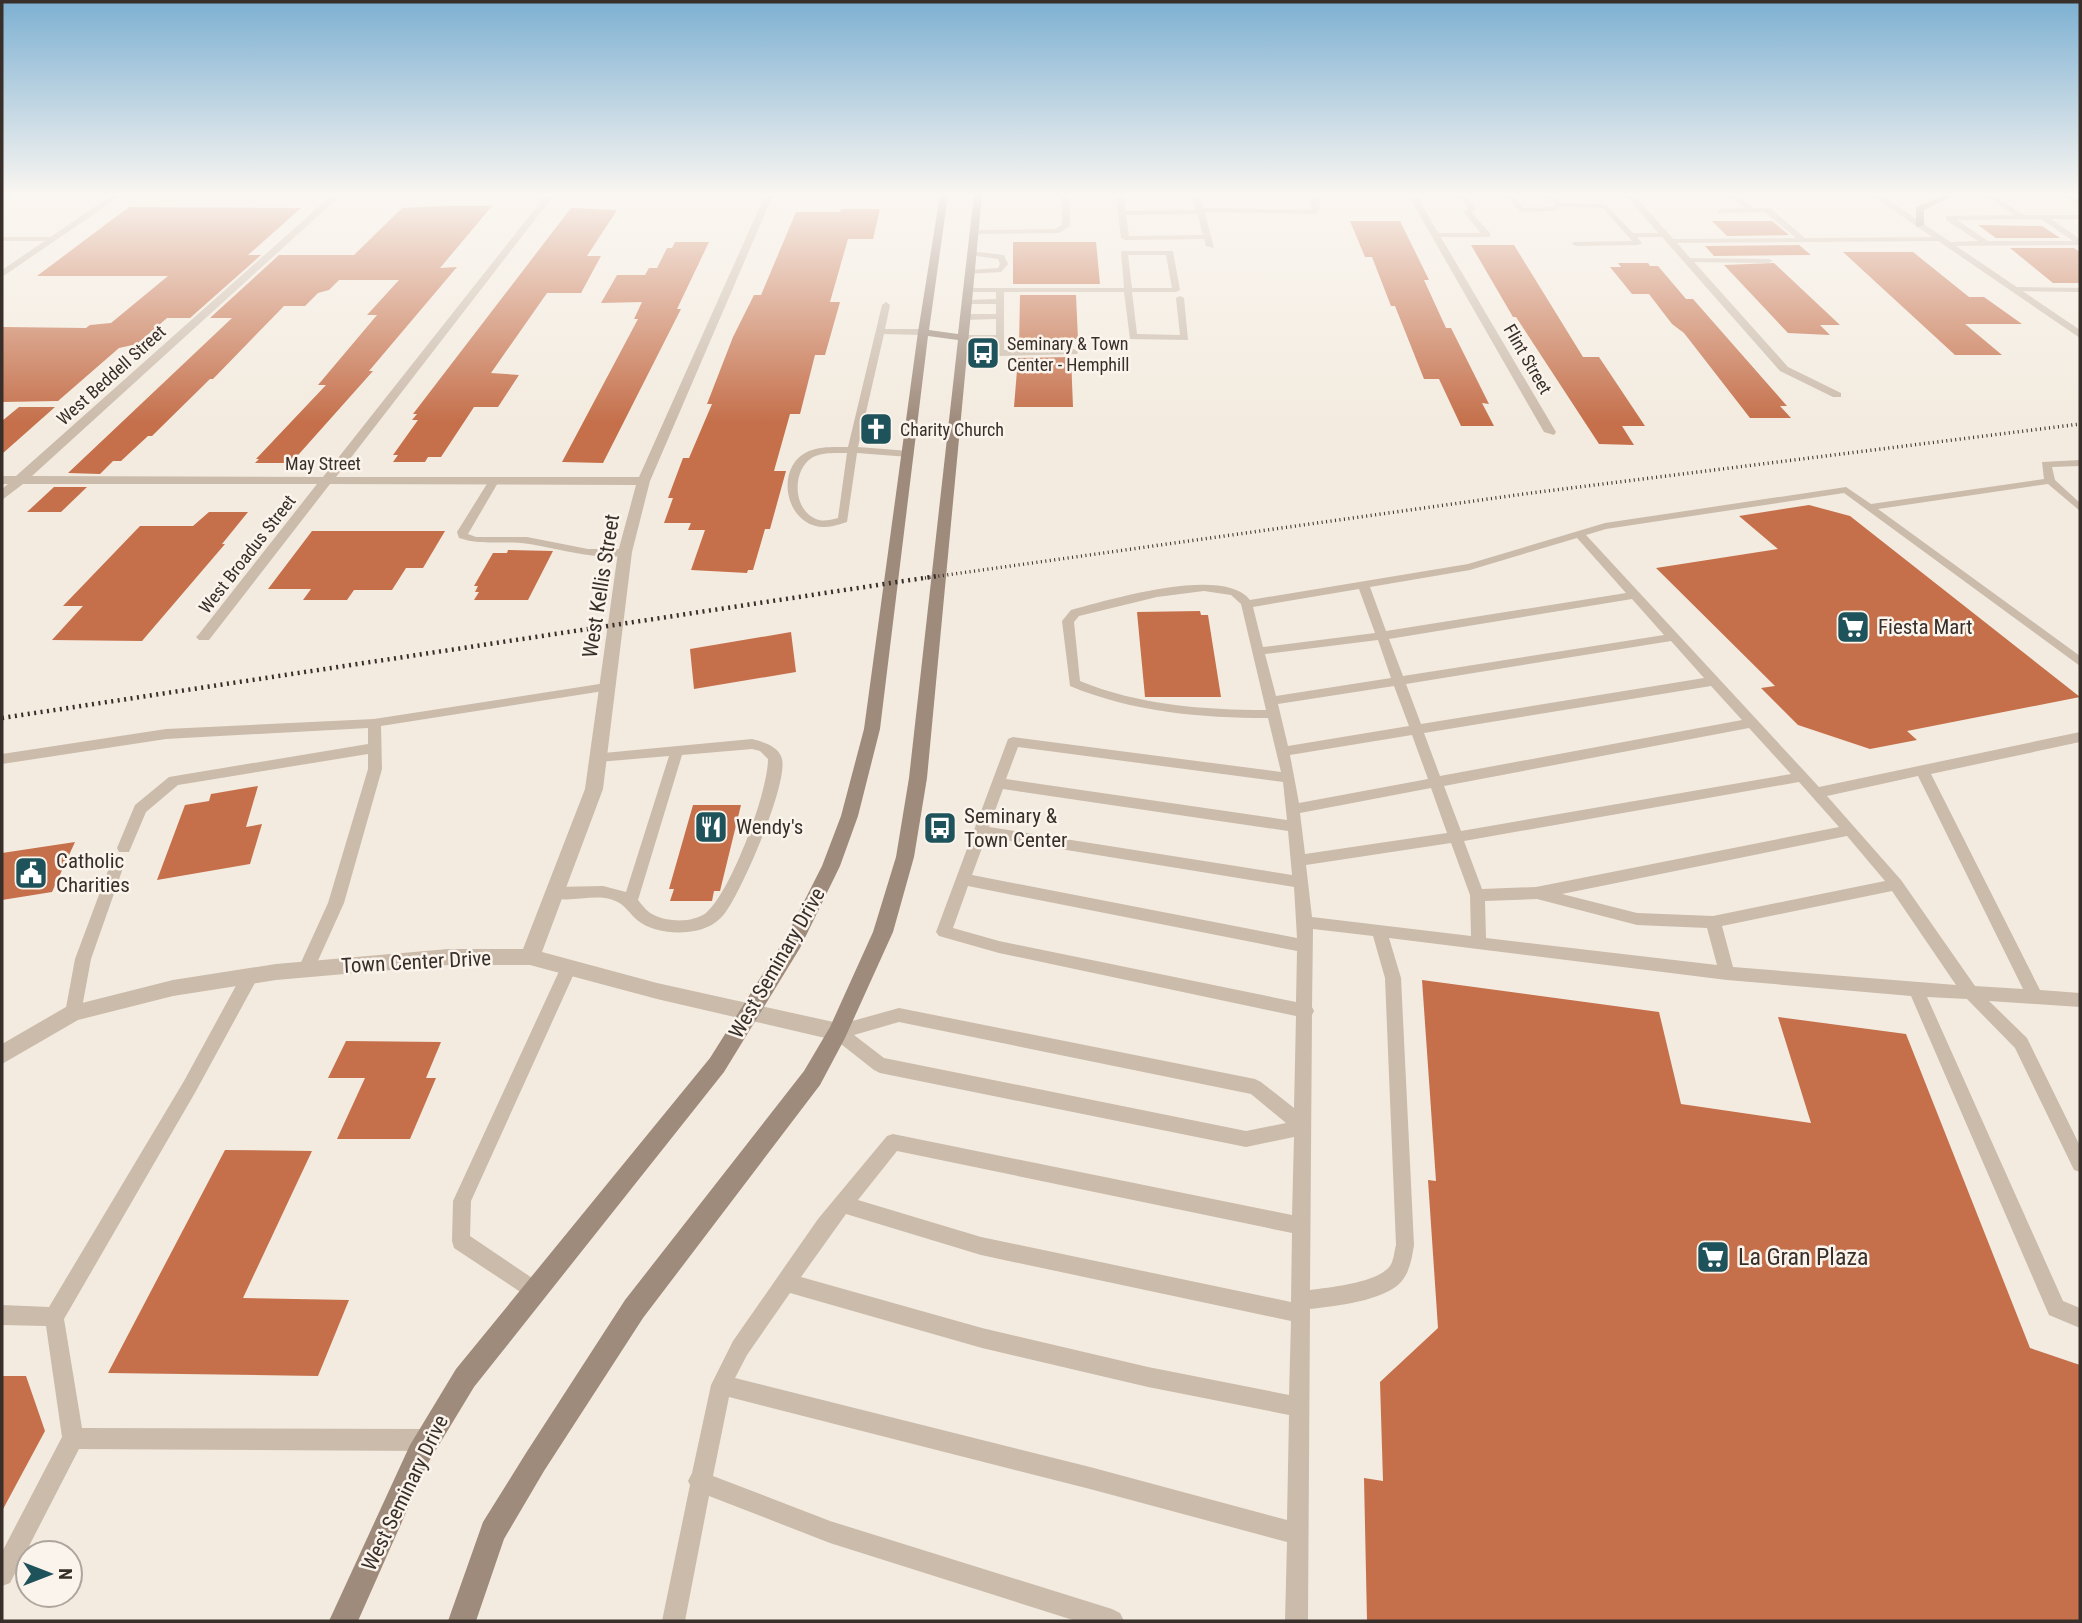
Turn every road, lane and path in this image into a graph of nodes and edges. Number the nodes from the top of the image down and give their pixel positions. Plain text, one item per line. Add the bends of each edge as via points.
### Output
1 (253, 271) edge
2 (491, 271) edge
3 (736, 271) edge
4 (932, 271) edge
5 (998, 271) edge
6 (1126, 271) edge
7 (1173, 271) edge
8 (1457, 271) edge
9 (1697, 271) edge
10 (1987, 271) edge
11 (970, 272) joint
12 (2014, 289) junction
13 (968, 290) junction
14 (1000, 290) junction
15 (1128, 290) junction
16 (2080, 290) edge
17 (1180, 298) dead end
18 (1000, 301) junction
19 (967, 302) junction
20 (886, 305) dead end
21 (1000, 316) junction
22 (965, 317) junction
23 (879, 331) junction
24 (923, 332) junction
25 (2080, 335) edge
26 (1000, 337) junction
27 (964, 338) junction
28 (1074, 352) dead end
29 (1837, 395) dead end
30 (1550, 432) dead end
31 (852, 452) junction
32 (909, 454) junction
33 (2080, 463) edge
34 (2, 480) edge
35 (20, 480) junction
36 (327, 480) junction
37 (494, 481) junction
38 (644, 481) junction
39 (2050, 481) junction
40 (2, 496) edge
41 (1869, 507) junction
42 (2080, 508) edge
43 (1579, 534) junction
44 (625, 552) junction
45 (1363, 584) junction
46 (1635, 595) junction
47 (1247, 604) junction
48 (1382, 636) junction
49 (204, 637) dead end
50 (1674, 637) junction
51 (1259, 651) junction
52 (2080, 662) edge
53 (1714, 681) junction
54 (1399, 682) junction
55 (606, 687) junction
56 (1272, 701) junction
57 (1275, 715) junction
58 (374, 723) junction
59 (1753, 723) junction
60 (1417, 728) junction
61 (2080, 737) edge
62 (374, 748) junction
63 (677, 750) junction
64 (1284, 751) junction
65 (598, 757) junction
66 (2, 759) edge
67 (1922, 771) junction
68 (1802, 777) junction
69 (1289, 778) junction
70 (1437, 782) junction
71 (998, 783) junction
72 (1816, 793) junction
73 (1292, 809) junction
74 (1295, 827) junction
75 (1850, 830) junction
76 (981, 831) junction
77 (1458, 837) junction
78 (124, 848) dead end
79 (1298, 861) junction
80 (116, 868) dead end
81 (963, 880) junction
82 (1301, 881) junction
83 (1896, 884) junction
84 (555, 893) junction
85 (1536, 893) junction
86 (1477, 895) junction
87 (630, 902) junction
88 (1306, 922) junction
89 (1713, 922) junction
90 (1379, 931) junction
91 (1479, 943) junction
92 (1306, 946) junction
93 (530, 957) junction
94 (569, 967) junction
95 (306, 970) junction
96 (1727, 973) junction
97 (250, 976) junction
98 (1916, 990) junction
99 (1970, 992) junction
100 (2035, 996) junction
101 (2080, 1000) edge
102 (1306, 1011) junction
103 (73, 1013) junction
104 (752, 1013) junction
105 (838, 1032) junction
106 (2, 1055) edge
107 (1304, 1127) junction
108 (2080, 1164) edge
109 (842, 1204) junction
110 (1303, 1226) junction
111 (786, 1282) junction
112 (534, 1291) junction
113 (1302, 1308) junction
114 (2, 1315) edge
115 (54, 1317) junction
116 (2080, 1318) edge
117 (721, 1385) junction
118 (1300, 1407) junction
119 (73, 1438) junction
120 (427, 1440) junction
121 (699, 1480) junction
122 (1299, 1534) junction
123 (2, 1575) edge
124 (343, 1621) edge
125 (462, 1621) edge
126 (673, 1621) edge
127 (1112, 1621) edge
128 (1297, 1621) edge

1 - 35 street, West Beddell Street
2 - 36 street, West Broadus Street
3 - 38 street, West Kellis Street
4 - 24 main road, West Seminary Drive
5 - 11 lane
6 - 15 lane
7 - 15 lane via 1176,290
8 - 30 street, Flint Street
9 - 29 street via 1784,369
10 - 12 street
11 - 13 main road
12 - 16 lane
12 - 25 street
13 - 14 lane
13 - 19 main road
14 - 15 lane
14 - 18 lane
15 - 17 lane via 1133,337 1185,338
18 - 19 lane
18 - 21 lane
19 - 22 main road
20 - 23 lane
21 - 22 lane
21 - 26 lane
22 - 27 main road
23 - 24 lane
23 - 31 lane
24 - 27 main road
24 - 32 main road, West Seminary Drive
26 - 27 lane
26 - 28 lane via 1000,354
27 - 105 main road via 918,778 905,857 883,932
31 - 31 lane via 813,453 801,459 792,480 797,510 806,520 843,520
31 - 32 lane
32 - 104 main road, West Seminary Drive via 872,729 859,786 815,900
33 - 39 lane via 2046,464
34 - 35 street, May Street
35 - 36 street, May Street
35 - 40 street, West Beddell Street
36 - 37 street, May Street
36 - 49 street, West Broadus Street
37 - 38 street, May Street
37 - 44 lane via 463,536 527,540 588,552
38 - 44 street, West Kellis Street
39 - 41 lane
39 - 42 lane
41 - 43 lane via 1846,490 1605,526
41 - 52 lane
43 - 45 lane via 1470,567
43 - 46 lane
44 - 55 street, West Kellis Street
45 - 47 lane
45 - 48 lane
46 - 48 lane
46 - 50 lane
47 - 51 lane
47 - 57 lane via 1235,592 1218,588 1138,597 1075,613 1068,621 1074,682 1136,701 1226,715
48 - 51 lane
48 - 54 lane
50 - 53 lane
50 - 54 lane
51 - 56 lane
53 - 59 lane
53 - 60 lane
54 - 56 lane
54 - 60 lane
55 - 58 lane
55 - 65 street, West Kellis Street
56 - 57 lane
57 - 64 lane
58 - 62 lane
58 - 66 lane via 166,734
59 - 68 lane
59 - 70 lane
60 - 64 lane
60 - 70 lane
61 - 67 lane
62 - 78 lane via 174,781 140,808
62 - 95 lane via 375,769 335,903
63 - 65 lane
63 - 87 lane
63 - 87 lane via 752,744 775,758 775,775 733,887 709,920 659,924 639,915
64 - 69 lane
65 - 84 street, West Kellis Street via 594,789
67 - 72 lane
67 - 100 lane
68 - 72 lane
68 - 77 lane
69 - 71 lane via 1013,742
69 - 73 lane
70 - 73 lane
70 - 77 lane
71 - 74 lane
71 - 76 lane
72 - 75 lane
73 - 74 lane
74 - 79 lane
75 - 83 lane
75 - 85 lane
76 - 81 lane
76 - 82 lane
77 - 79 lane
77 - 86 lane
79 - 82 lane
80 - 103 lane via 83,958
81 - 92 lane
81 - 102 lane via 944,932
82 - 88 lane
83 - 89 lane
83 - 99 lane
84 - 87 lane via 615,894
84 - 93 street, West Kellis Street
85 - 86 lane
85 - 89 lane via 1637,919
86 - 91 lane
88 - 90 lane
88 - 92 lane
89 - 96 lane
90 - 91 lane
90 - 113 lane via 1393,978 1405,1245 1401,1266 1392,1280
91 - 96 lane
92 - 102 lane
93 - 94 street, Town Center Drive
93 - 95 street, Town Center Drive via 448,957
94 - 104 street, Town Center Drive
94 - 112 lane via 462,1201 461,1241
95 - 97 street, Town Center Drive
96 - 98 lane
97 - 103 street, Town Center Drive via 173,988
97 - 115 lane
98 - 99 lane
98 - 116 lane via 2056,1308
99 - 100 lane
99 - 108 lane via 2021,1043
100 - 101 lane
102 - 107 lane
103 - 106 street, Town Center Drive
104 - 105 street, Town Center Drive
104 - 112 main road, West Seminary Drive via 717,1065
105 - 107 lane via 880,1065 1246,1139
105 - 107 lane via 899,1015 1242,1084 1255,1087
105 - 125 main road via 812,1078 634,1309 542,1451 493,1532
107 - 110 lane
109 - 110 lane via 892,1142
109 - 111 lane
109 - 113 lane via 981,1246
110 - 113 lane
111 - 117 lane via 740,1348
111 - 118 lane via 982,1338
112 - 120 main road, West Seminary Drive via 465,1378
113 - 118 lane
114 - 115 lane
115 - 119 lane
117 - 121 lane
117 - 122 lane
118 - 122 lane
119 - 120 lane
119 - 123 lane
120 - 124 main road, West Seminary Drive
121 - 126 lane
121 - 127 lane via 830,1532
122 - 128 lane

